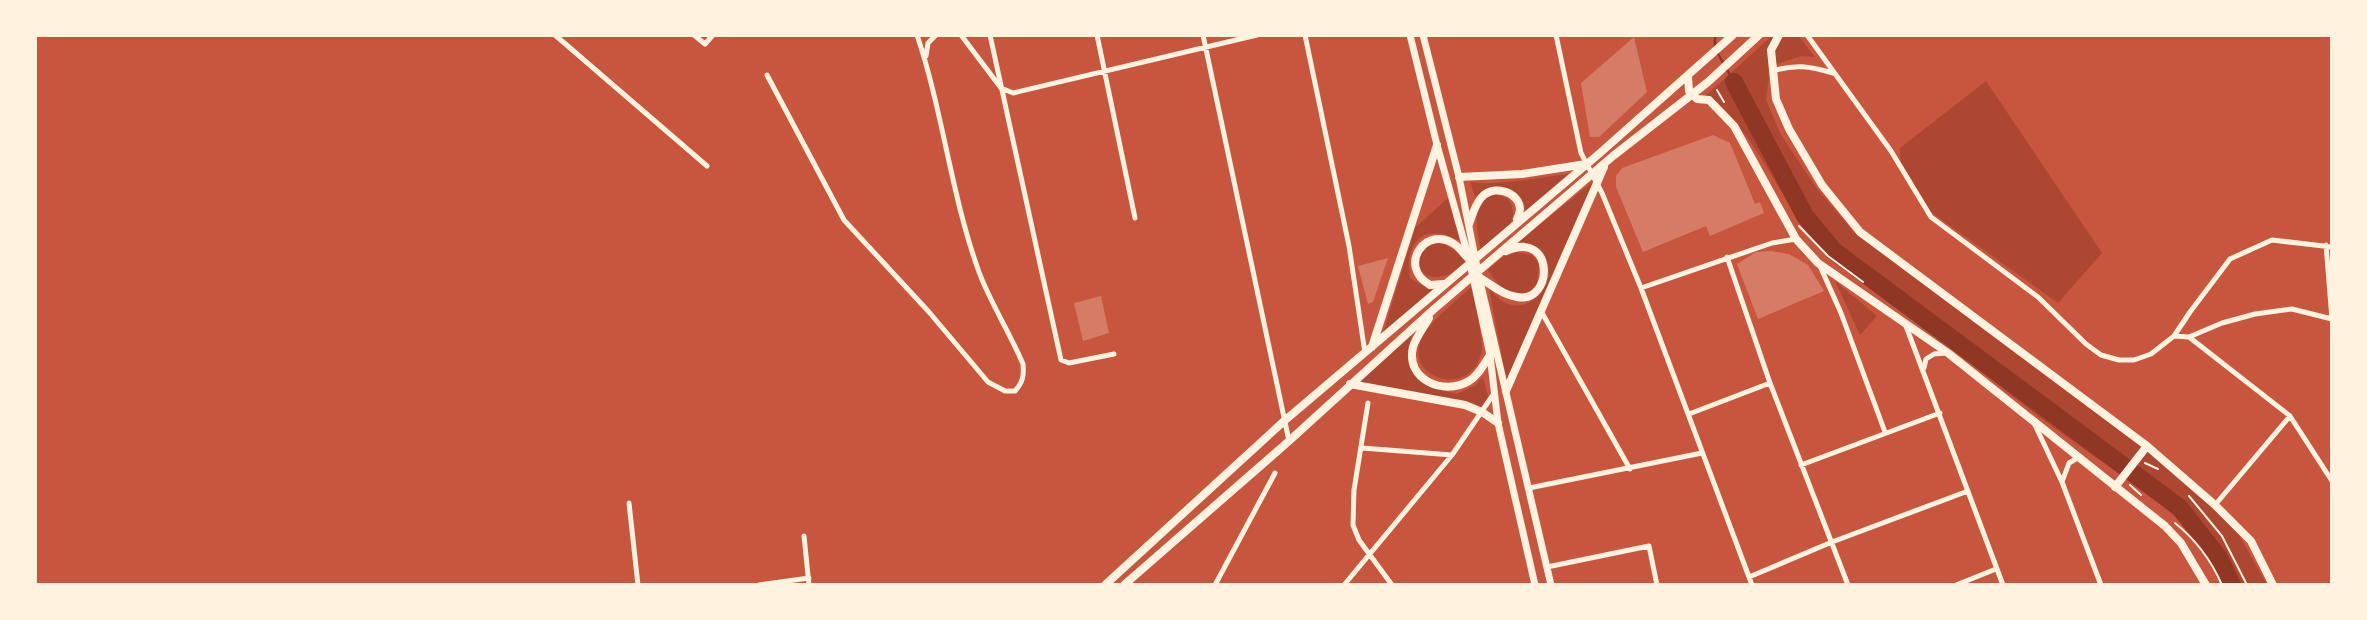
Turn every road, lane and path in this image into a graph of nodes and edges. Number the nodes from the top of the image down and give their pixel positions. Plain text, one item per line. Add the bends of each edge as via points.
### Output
1 (555, 35) edge
2 (694, 35) edge
3 (713, 35) edge
4 (917, 35) edge
5 (936, 35) edge
6 (961, 35) edge
7 (989, 35) edge
8 (1097, 35) edge
9 (1203, 35) edge
10 (1257, 35) edge
11 (1305, 35) edge
12 (1410, 35) edge
13 (1423, 35) edge
14 (1556, 35) edge
15 (1733, 35) edge
16 (1759, 35) edge
17 (1779, 35) edge
18 (1807, 35) edge
19 (1206, 49) junction
20 (925, 61) junction
21 (1772, 71) junction
22 (1105, 72) junction
23 (1833, 72) junction
24 (768, 75) dead end
25 (1688, 77) junction
26 (1001, 88) junction
27 (1717, 90) dead end
28 (1695, 97) junction
29 (1728, 109) dead end
30 (1437, 145) junction
31 (1586, 164) junction
32 (707, 166) dead end
33 (1459, 177) junction
34 (1595, 177) junction
35 (1135, 218) dead end
36 (1795, 222) dead end
37 (1468, 224) junction
38 (1510, 228) junction
39 (1796, 239) junction
40 (2329, 246) edge
41 (1500, 254) junction
42 (1727, 257) junction
43 (1468, 259) junction
44 (1818, 263) junction
45 (1479, 277) junction
46 (1453, 279) junction
47 (1641, 288) junction
48 (1871, 289) dead end
49 (1433, 310) junction
50 (1541, 311) junction
51 (2332, 319) edge
52 (1905, 322) junction
53 (2174, 336) junction
54 (2189, 337) junction
55 (1372, 347) junction
56 (1365, 353) junction
57 (1948, 353) junction
58 (1114, 354) dead end
59 (1490, 355) junction
60 (1924, 368) junction
61 (1770, 383) junction
62 (1350, 384) junction
63 (1495, 391) junction
64 (1506, 391) junction
65 (1368, 403) dead end
66 (1482, 411) junction
67 (1940, 413) junction
68 (1689, 414) junction
69 (2290, 416) junction
70 (2033, 419) junction
71 (1283, 422) junction
72 (1497, 423) junction
73 (1885, 432) junction
74 (1289, 442) junction
75 (2147, 446) junction
76 (1362, 448) junction
77 (1702, 453) junction
78 (1452, 455) junction
79 (2080, 457) junction
80 (2138, 462) junction
81 (1801, 464) junction
82 (1630, 469) junction
83 (2162, 471) dead end
84 (1275, 472) dead end
85 (2062, 481) junction
86 (2332, 481) edge
87 (2115, 487) junction
88 (1529, 488) junction
89 (1968, 491) junction
90 (2188, 494) dead end
91 (629, 503) dead end
92 (2215, 505) junction
93 (804, 536) dead end
94 (1832, 542) junction
95 (1368, 555) junction
96 (1547, 567) junction
97 (1996, 569) junction
98 (1749, 577) junction
99 (809, 582) edge
100 (638, 585) edge
101 (759, 585) edge
102 (1105, 585) edge
103 (1124, 585) edge
104 (1215, 585) edge
105 (1344, 585) edge
106 (1392, 585) edge
107 (1535, 585) edge
108 (1551, 585) edge
109 (1657, 585) edge
110 (1752, 585) edge
111 (1848, 585) edge
112 (1956, 585) edge
113 (2003, 585) edge
114 (2101, 585) edge
115 (2206, 585) edge
116 (2247, 585) edge
117 (2273, 585) edge

1 - 32 street
2 - 3 street via 705,44
4 - 20 street
5 - 20 street via 928,43
6 - 26 street
7 - 26 street
8 - 22 street
9 - 19 street
10 - 19 street
11 - 56 street via 1349,246
12 - 30 main road
13 - 33 main road
14 - 31 street
15 - 25 main road
16 - 28 main road
17 - 21 main road via 1771,50
18 - 23 street
19 - 22 street
19 - 71 street
20 - 24 street via 979,274 1023,364 1024,376 1015,391 988,382 845,220
21 - 23 street via 1791,65
21 - 75 main road via 1776,99 1789,129 1822,186 1860,232
22 - 26 street via 1013,93
22 - 35 street
23 - 53 street via 1891,151 1931,218 2038,297 2086,344 2101,355 2134,360 2151,354
25 - 28 main road via 1689,91
25 - 31 main road
26 - 58 street via 1061,360 1069,363
27 - 29 path
28 - 34 main road via 1607,162
28 - 39 main road via 1709,100 1734,126
30 - 43 main road
30 - 55 main road
31 - 33 main road
31 - 34 street
31 - 38 main road
33 - 37 main road
34 - 41 main road
34 - 47 street
34 - 50 main road
36 - 48 path via 1828,256
37 - 38 main road via 1483,196 1497,190 1514,196 1521,210
37 - 45 main road
38 - 46 main road
39 - 42 street
39 - 44 main road
40 - 51 street
40 - 53 street via 2272,240 2230,259
41 - 45 main road via 1520,246 1541,257 1545,269 1538,290 1528,298 1517,298
41 - 49 main road
42 - 47 street
42 - 61 street
43 - 46 main road via 1446,241 1430,241 1419,248 1415,263 1424,282 1436,285
43 - 59 main road
44 - 52 main road
44 - 73 street
45 - 64 main road
46 - 55 main road
47 - 68 street
49 - 59 main road via 1413,347 1423,381 1436,386 1459,385 1471,380
49 - 62 main road
50 - 64 main road
50 - 82 street
51 - 54 street via 2291,309 2222,323
52 - 57 main road
52 - 60 street
53 - 54 street
54 - 69 street
55 - 56 main road
56 - 71 main road
57 - 60 street via 1934,354 1926,359
57 - 70 main road
59 - 63 main road
60 - 67 street
61 - 68 street
61 - 81 street
62 - 66 main road via 1427,396
62 - 74 main road
63 - 66 street
63 - 72 main road
64 - 88 main road
65 - 76 street
66 - 72 main road
66 - 78 street
67 - 73 street
67 - 89 street
68 - 77 street
69 - 86 street
69 - 92 street
70 - 79 main road
70 - 85 street
71 - 74 street
71 - 102 main road
72 - 107 main road
73 - 81 street
74 - 103 main road
75 - 80 main road
75 - 92 main road
76 - 78 street
76 - 95 street via 1353,525
77 - 82 street
77 - 98 street
78 - 95 street
79 - 85 street via 2069,463
79 - 87 main road
80 - 83 path via 2148,462
80 - 87 main road
81 - 94 street
82 - 88 street
84 - 104 street
85 - 114 street
87 - 115 main road via 2181,543
88 - 96 main road
89 - 94 street
89 - 97 street
90 - 116 path via 2222,536
91 - 100 street
92 - 117 main road via 2250,541
93 - 99 street
94 - 98 street
94 - 111 street
95 - 105 street
95 - 106 street
96 - 108 main road
96 - 109 street via 1649,546
97 - 112 street
97 - 113 street
98 - 110 street
99 - 101 street

